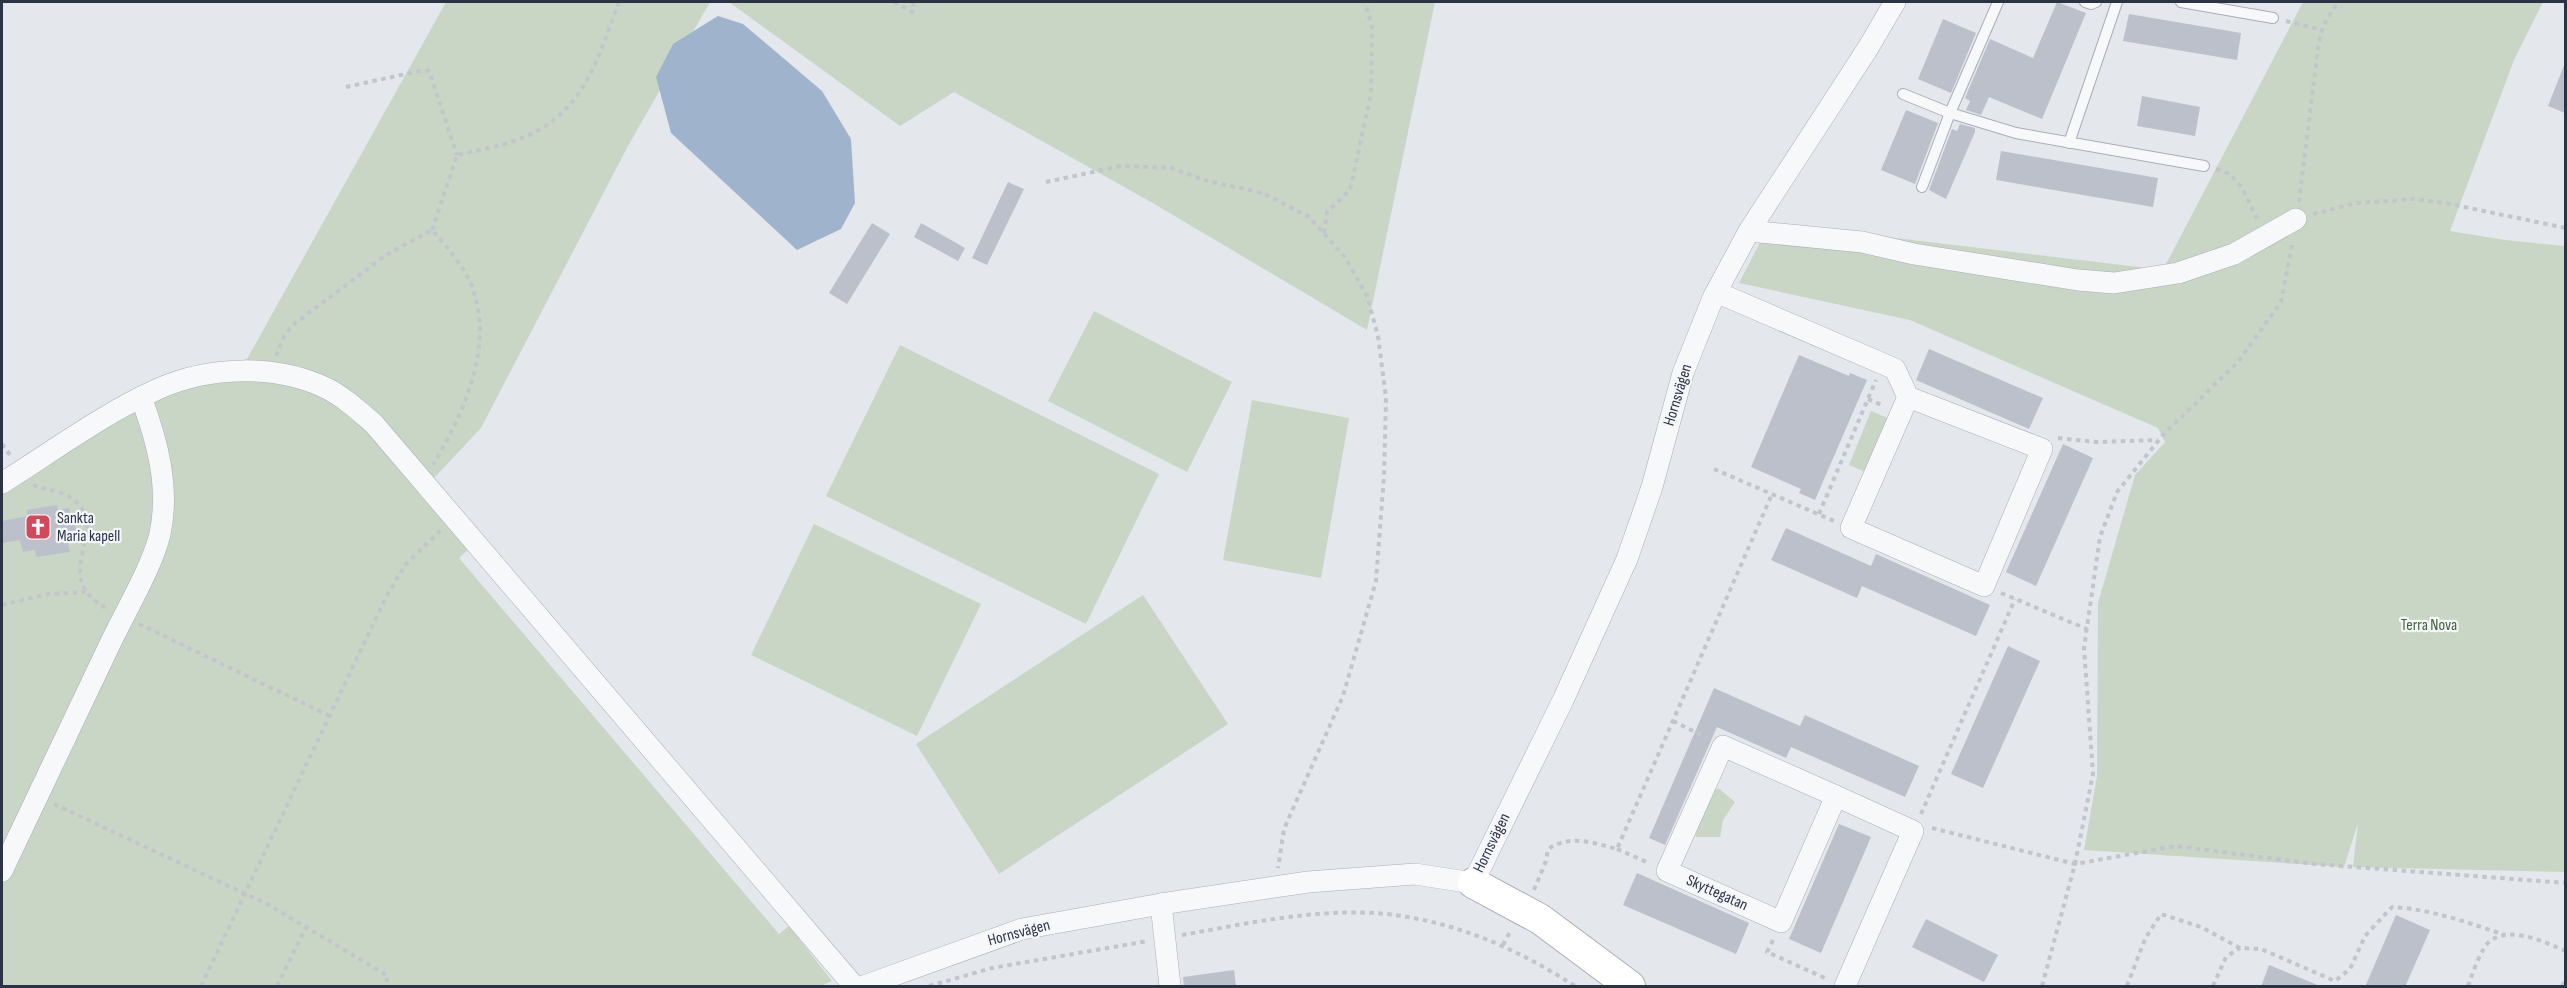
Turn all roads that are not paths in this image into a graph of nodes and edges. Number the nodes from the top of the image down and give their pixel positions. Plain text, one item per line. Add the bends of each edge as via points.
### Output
1 (1895, 2) edge
2 (1998, 2) edge
3 (2085, 2) edge
4 (2096, 2) edge
5 (2117, 2) edge
6 (2181, 2) edge
7 (2273, 18) road end
8 (1902, 94) dead end
9 (1950, 113) junction
10 (2069, 142) junction
11 (2204, 166) road end
12 (1922, 188) dead end
13 (2296, 219) road end
14 (1749, 231) junction
15 (1716, 292) junction
16 (141, 397) junction
17 (1908, 397) junction
18 (2, 483) edge
19 (1836, 796) junction
20 (2, 871) edge
21 (1473, 883) junction
22 (1161, 904) junction
23 (875, 984) edge
24 (1840, 984) edge
25 (854, 987) edge
26 (1170, 987) edge
27 (1630, 987) edge

1 - 14 street, Hornsvägen
2 - 9 lane
3 - 4 lane
5 - 10 lane
6 - 7 lane
8 - 9 lane
9 - 10 lane via 2016,133
9 - 12 lane
10 - 11 lane
13 - 14 street via 2234,254 2178,273 2114,283 1926,256 1862,242
14 - 15 street, Hornsvägen
15 - 17 street via 1895,369
15 - 21 street, Hornsvägen via 1683,373 1652,487 1627,559
16 - 18 street
16 - 20 street via 161,466 159,535
16 - 25 street via 180,380 212,374 275,372 317,384 350,403 374,424
17 - 17 street via 2042,449 1984,586 1851,528
19 - 19 street, Skyttegatan via 1781,922 1667,871 1723,746
19 - 24 street via 1913,831
21 - 22 street, Hornsvägen via 1415,874 1276,887
21 - 27 street via 1522,908
22 - 23 street, Hornsvägen via 1022,929
22 - 26 street

